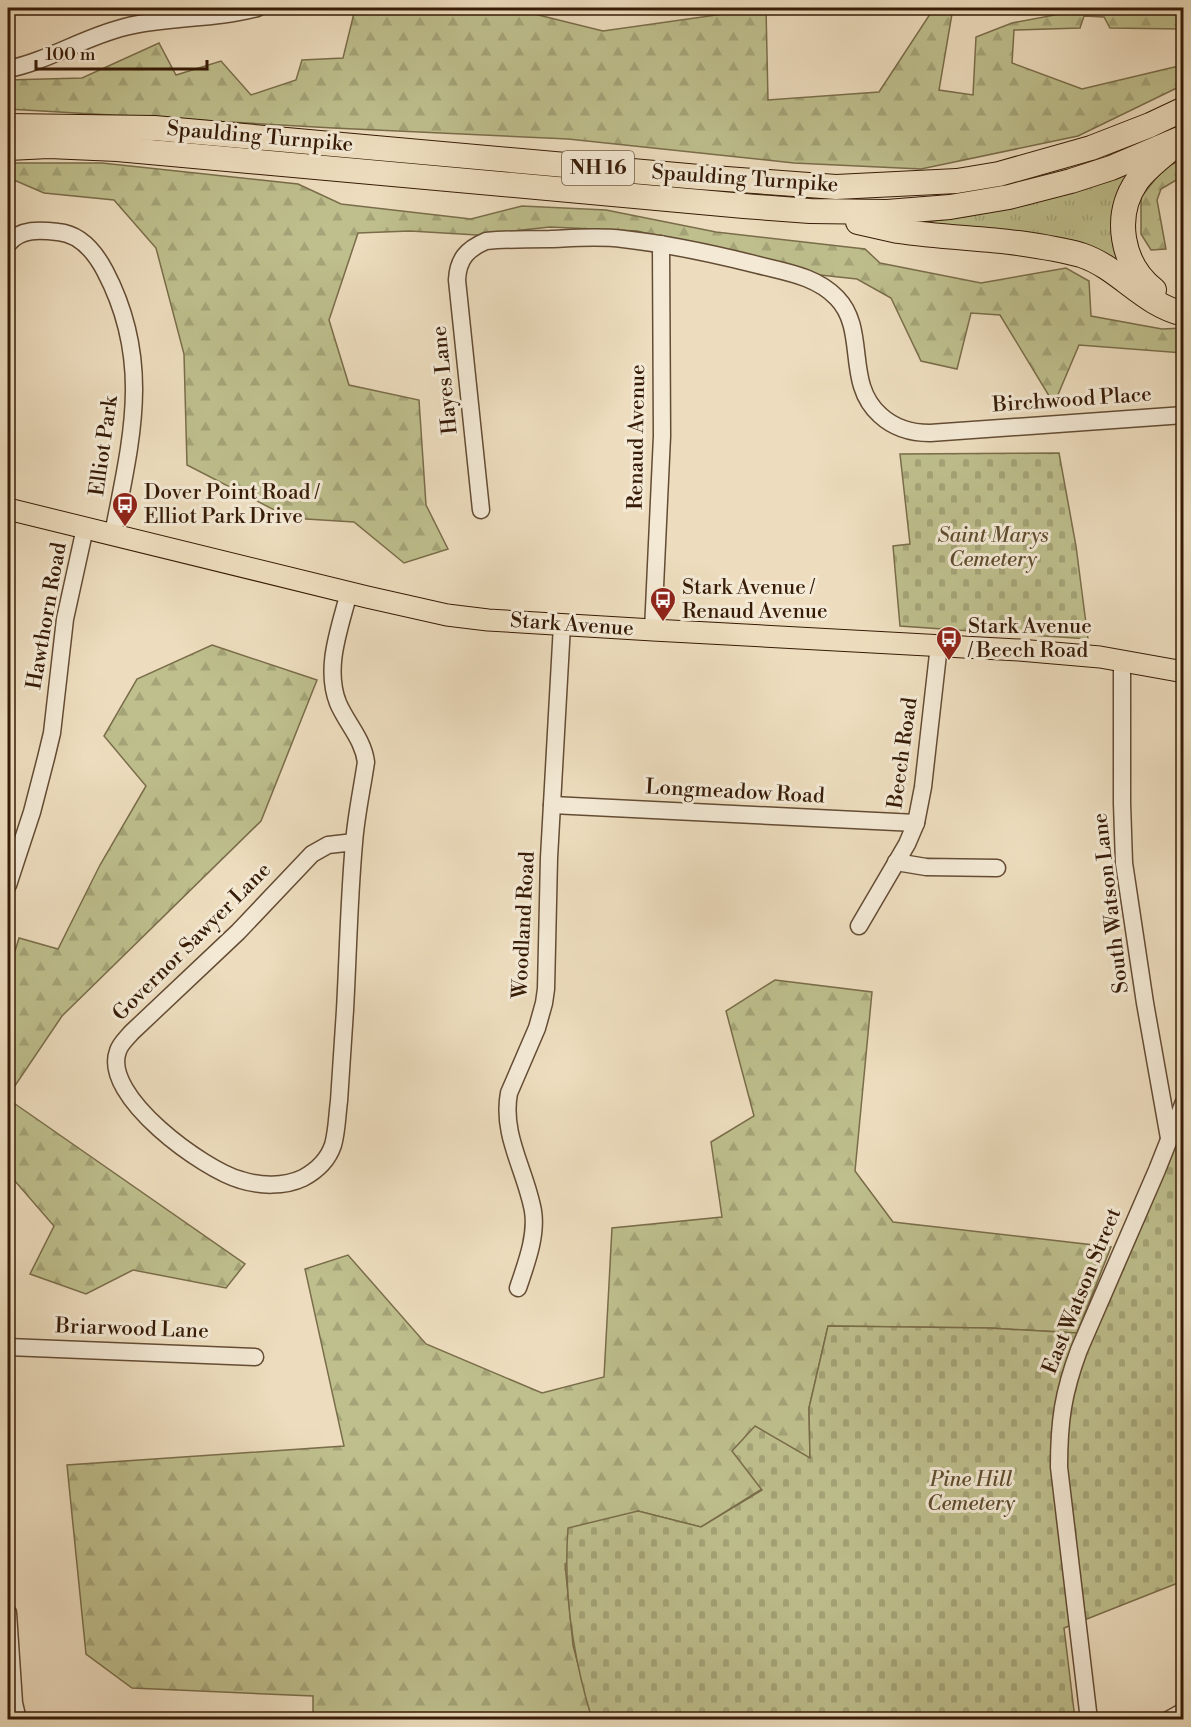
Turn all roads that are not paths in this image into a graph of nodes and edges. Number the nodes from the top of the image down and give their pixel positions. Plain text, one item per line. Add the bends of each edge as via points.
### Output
1 (257, 8) edge
2 (8, 69) edge
3 (1184, 109) edge
4 (8, 126) edge
5 (1182, 137) edge
6 (8, 148) edge
7 (810, 211) junction
8 (8, 243) edge
9 (661, 244) junction
10 (469, 250) joint
11 (1184, 303) edge
12 (1184, 314) edge
13 (1184, 415) edge
14 (8, 509) edge
15 (481, 510) dead end
16 (86, 528) junction
17 (113, 534) junction
18 (349, 592) junction
19 (562, 624) junction
20 (653, 630) junction
21 (939, 645) junction
22 (1122, 660) junction
23 (1184, 672) edge
24 (552, 805) junction
25 (916, 823) junction
26 (354, 842) junction
27 (897, 862) junction
28 (998, 868) dead end
29 (8, 885) edge
30 (859, 926) dead end
31 (1184, 1102) edge
32 (1169, 1139) junction
33 (519, 1288) dead end
34 (8, 1347) edge
35 (255, 1357) dead end
36 (8, 1613) edge
37 (1184, 1711) edge
38 (18, 1719) edge
39 (1089, 1719) edge
40 (1167, 1719) edge

1 - 2 street via 124,27
3 - 4 highway, Spaulding Turnpike / NH 16 via 1101,145 999,174 957,181 836,187 154,128
5 - 7 highway, Spaulding Turnpike / NH 16 via 1111,168 1009,197 914,211
5 - 11 highway via 1137,181 1127,202 1123,224 1125,247 1134,268 1158,292
6 - 7 highway, Spaulding Turnpike / NH 16 via 129,150
7 - 12 highway via 899,231 1054,248 1097,261 1144,296 1167,310
8 - 17 street, Elliot Park via 23,232 62,232 95,253 111,284 129,338 135,406
9 - 10 street, Birchwood Place via 602,237 550,238 486,241
9 - 13 street, Birchwood Place via 800,276 825,288 848,314 858,377 867,401 886,420 907,431 930,434
9 - 20 street, Renaud Avenue via 662,436
10 - 15 street, Hayes Lane via 460,262 457,280
14 - 16 main road, Stark Avenue
16 - 17 main road, Stark Avenue
16 - 29 street, Hawthorn Road via 65,619 46,758
17 - 18 main road, Stark Avenue
18 - 19 main road, Stark Avenue via 447,615
18 - 26 street, Governor Sawyer Lane via 332,676 338,703 364,749 366,762
19 - 20 main road, Stark Avenue
19 - 24 street, Woodland Road
20 - 21 main road, Stark Avenue
21 - 22 main road, Stark Avenue
21 - 25 street, Beech Road
22 - 23 main road, Stark Avenue
22 - 32 street, South Watson Lane via 1124,863
24 - 25 street, Longmeadow Road
24 - 33 street, Woodland Road via 544,1003 507,1105 510,1134 533,1213 532,1240
25 - 27 street, Beech Road
26 - 26 street, Governor Sawyer Lane via 342,1061 332,1148 315,1170 288,1183 240,1180 193,1155 132,1101 119,1077 118,1049 312,854 328,845
27 - 28 street via 926,867
27 - 30 street, Beech Road
31 - 32 street, East Watson Street
32 - 39 street, East Watson Street via 1069,1376 1059,1428 1059,1467
34 - 35 street, Briarwood Lane
36 - 38 street
37 - 40 street

